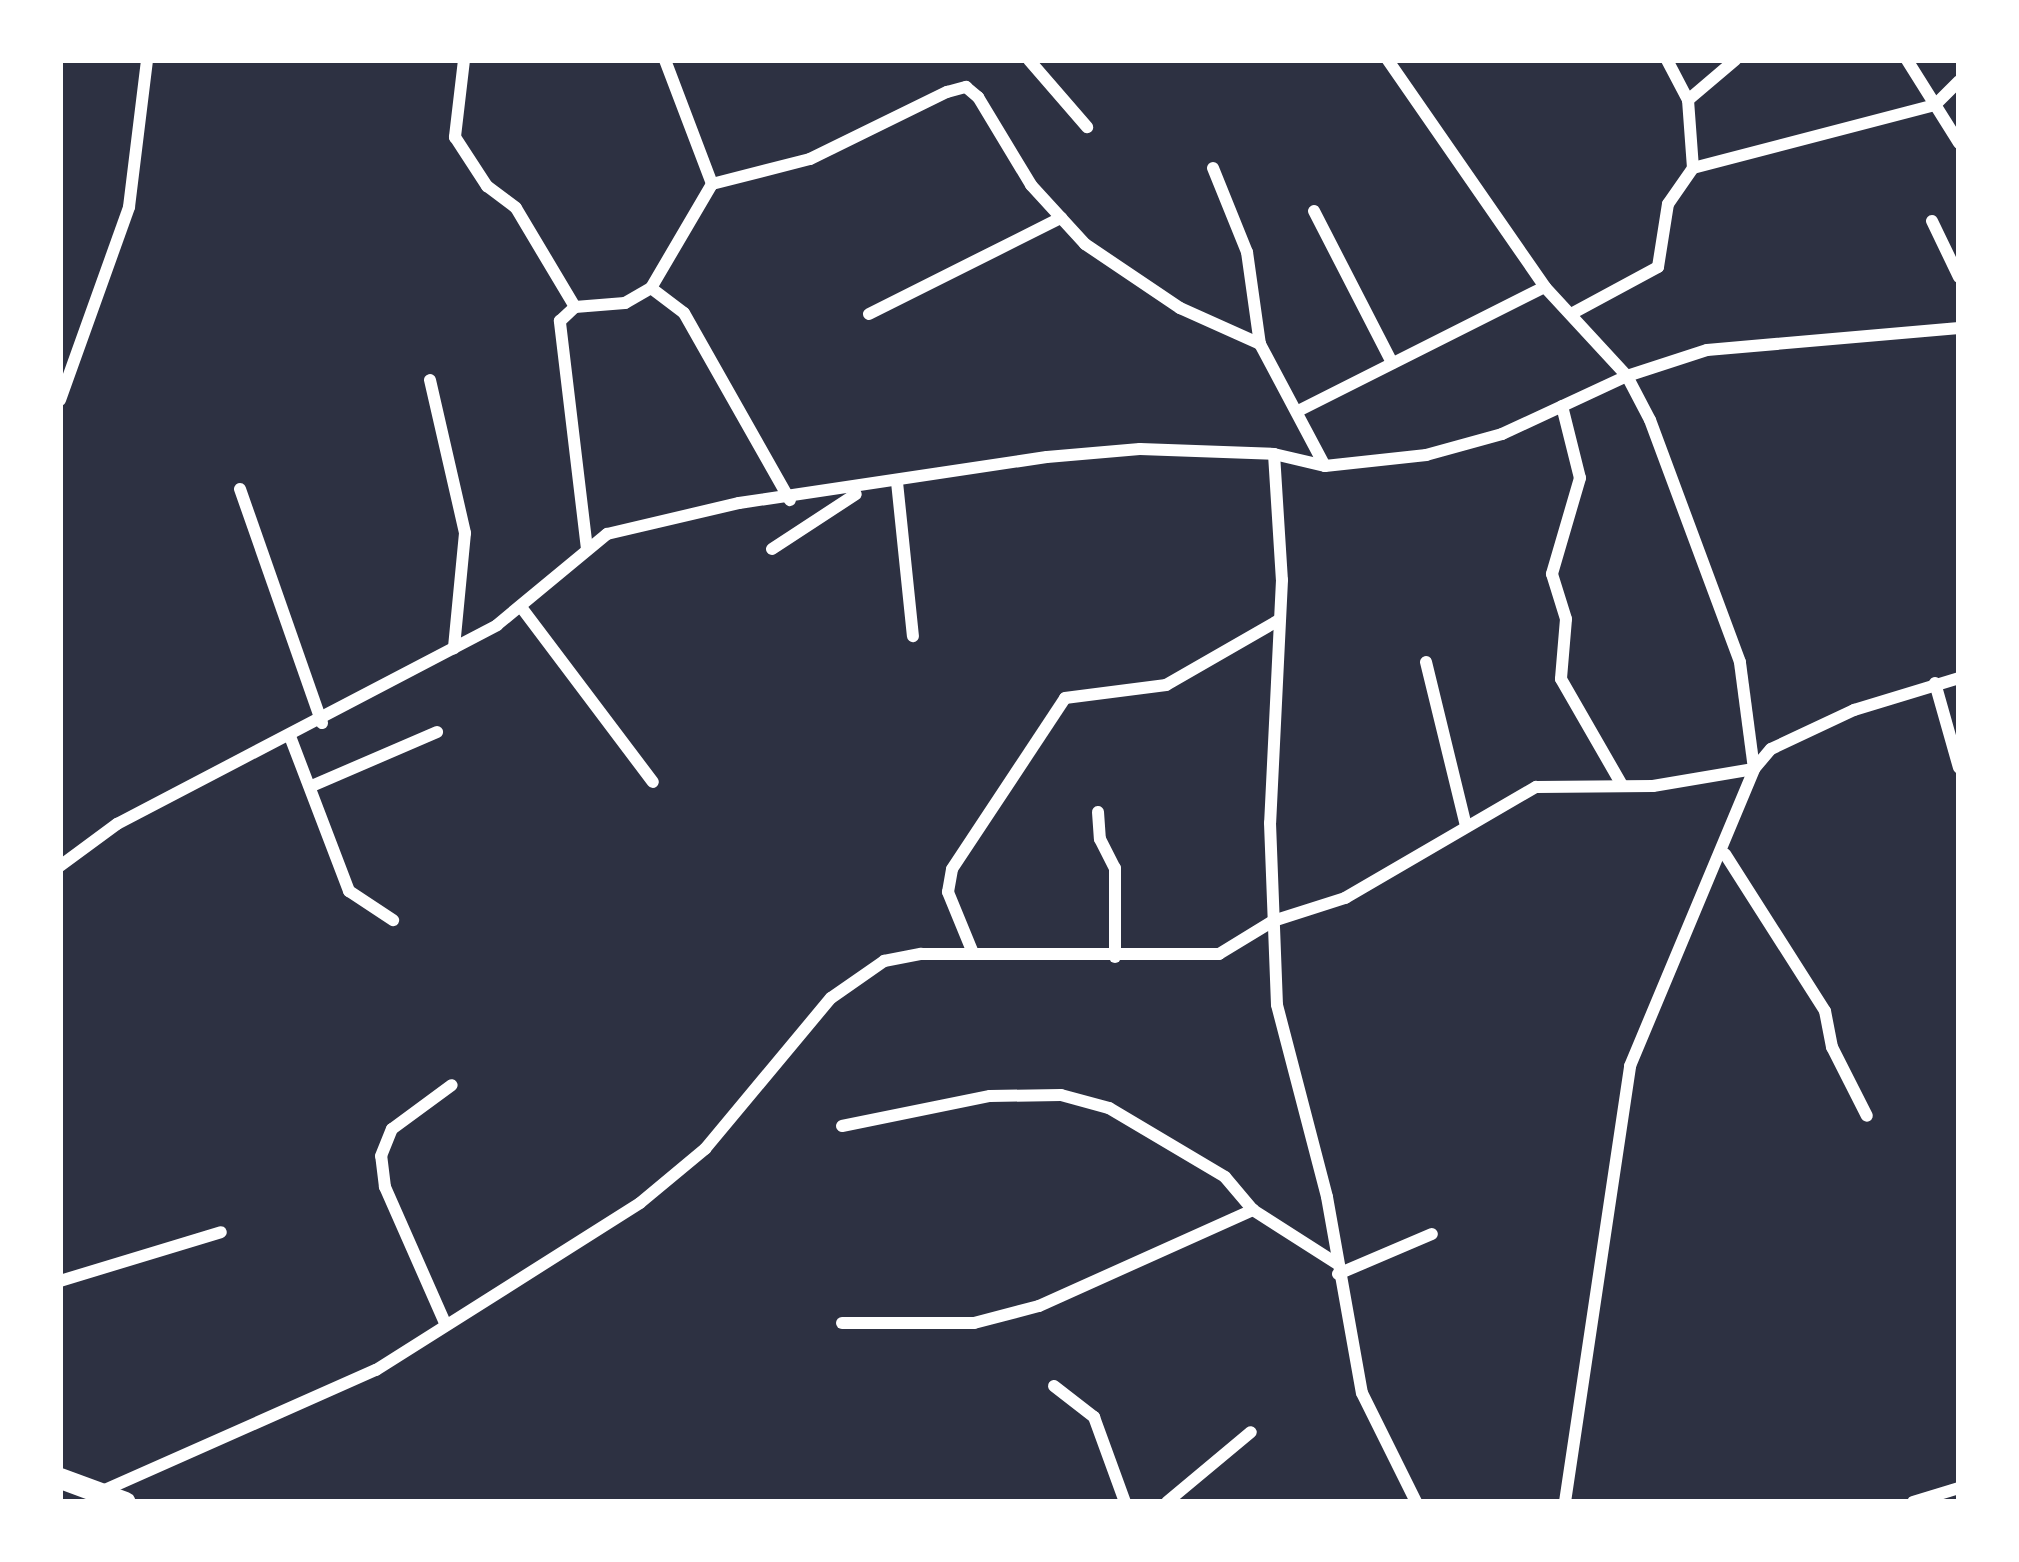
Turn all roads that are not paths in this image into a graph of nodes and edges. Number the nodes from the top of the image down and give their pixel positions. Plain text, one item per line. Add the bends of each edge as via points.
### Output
1 (147, 60) edge
2 (464, 60) edge
3 (665, 60) edge
4 (1029, 60) edge
5 (1388, 60) edge
6 (1666, 60) edge
7 (1736, 60) edge
8 (1907, 60) edge
9 (1959, 81) edge
10 (1688, 100) junction
11 (1935, 105) junction
12 (1087, 127) dead end
13 (1959, 142) edge
14 (1213, 168) dead end
15 (1694, 168) junction
16 (712, 184) junction
17 (1314, 211) dead end
18 (1061, 218) junction
19 (1932, 220) dead end
20 (1959, 277) edge
21 (1545, 287) junction
22 (652, 288) junction
23 (575, 307) junction
24 (869, 314) dead end
25 (1571, 314) junction
26 (1959, 328) edge
27 (1261, 344) junction
28 (1392, 364) junction
29 (1627, 376) junction
30 (430, 380) dead end
31 (60, 400) edge
32 (1562, 406) junction
33 (1300, 410) junction
34 (1274, 454) junction
35 (1325, 466) junction
36 (897, 482) junction
37 (240, 489) dead end
38 (862, 490) junction
39 (790, 500) junction
40 (587, 549) junction
41 (772, 549) dead end
42 (521, 607) junction
43 (1279, 620) junction
44 (913, 636) dead end
45 (454, 648) junction
46 (1426, 662) dead end
47 (1959, 678) edge
48 (1935, 683) junction
49 (322, 723) junction
50 (437, 732) dead end
51 (291, 740) junction
52 (1959, 768) edge
53 (1754, 769) junction
54 (653, 782) dead end
55 (314, 785) junction
56 (1622, 785) junction
57 (1098, 812) dead end
58 (1466, 826) junction
59 (1725, 854) junction
60 (60, 866) edge
61 (393, 920) dead end
62 (1273, 921) junction
63 (973, 953) junction
64 (1114, 957) junction
65 (452, 1085) dead end
66 (1867, 1116) dead end
67 (842, 1126) dead end
68 (1253, 1210) junction
69 (221, 1232) dead end
70 (1432, 1234) dead end
71 (1337, 1268) junction
72 (60, 1281) edge
73 (842, 1323) dead end
74 (445, 1324) junction
75 (1054, 1386) dead end
76 (1252, 1432) dead end
77 (60, 1478) edge
78 (1959, 1488) edge
79 (96, 1494) junction
80 (125, 1502) edge
81 (1125, 1502) edge
82 (1168, 1502) edge
83 (1416, 1502) edge
84 (1565, 1502) edge
85 (1913, 1502) edge

1 - 31 street via 129,207
2 - 23 street via 454,136 487,185 516,208
3 - 16 street
4 - 12 street
5 - 21 street
6 - 10 street
7 - 10 street
8 - 11 street
9 - 11 street
10 - 15 street
11 - 13 street
11 - 15 street
14 - 27 street via 1247,252
15 - 25 street via 1668,204 1658,267
16 - 18 street via 810,159 966,87
16 - 22 street
17 - 28 street
18 - 24 street
18 - 27 street via 1138,283
19 - 20 street
21 - 25 street
21 - 28 street
22 - 23 street via 626,303
22 - 39 street via 684,313
23 - 40 street via 560,321
25 - 29 street
26 - 29 street via 1707,350
27 - 33 street
28 - 33 street
29 - 32 street
29 - 53 street via 1727,619
30 - 45 street via 465,533
32 - 35 street via 1445,450
32 - 56 street via 1580,478 1552,574 1566,619 1562,679
33 - 35 street
34 - 35 street
34 - 36 street via 1140,449
34 - 43 street
36 - 38 street
36 - 44 street
37 - 49 street
38 - 39 street
38 - 41 street
39 - 40 street via 694,511 607,534
40 - 42 street
42 - 45 street
42 - 54 street
43 - 62 street
43 - 63 street via 1166,685 1065,698 952,868 948,892
45 - 49 street
46 - 58 street
47 - 48 street
48 - 52 street
48 - 53 street via 1798,736
49 - 51 street
50 - 55 street
51 - 55 street
51 - 60 street via 117,824
53 - 56 street
53 - 59 street
55 - 61 street via 349,891
56 - 58 street via 1535,787
57 - 64 street via 1115,868
58 - 62 street via 1345,898
59 - 66 street via 1825,1011 1832,1047
59 - 84 street via 1630,1066
62 - 64 street via 1219,954
62 - 71 street via 1277,1005 1327,1196
63 - 64 street
63 - 74 street via 884,961 863,975 799,1033 689,1162 640,1203
65 - 74 street via 392,1129 381,1156 386,1187
67 - 68 street via 990,1096 1060,1095 1109,1108 1163,1138 1226,1177
68 - 71 street
68 - 73 street via 1039,1306 974,1323
69 - 72 street
70 - 71 street
71 - 83 street via 1369,1412
74 - 79 street via 376,1370
75 - 81 street via 1094,1417
76 - 82 street
77 - 79 street
78 - 85 street
79 - 80 street

